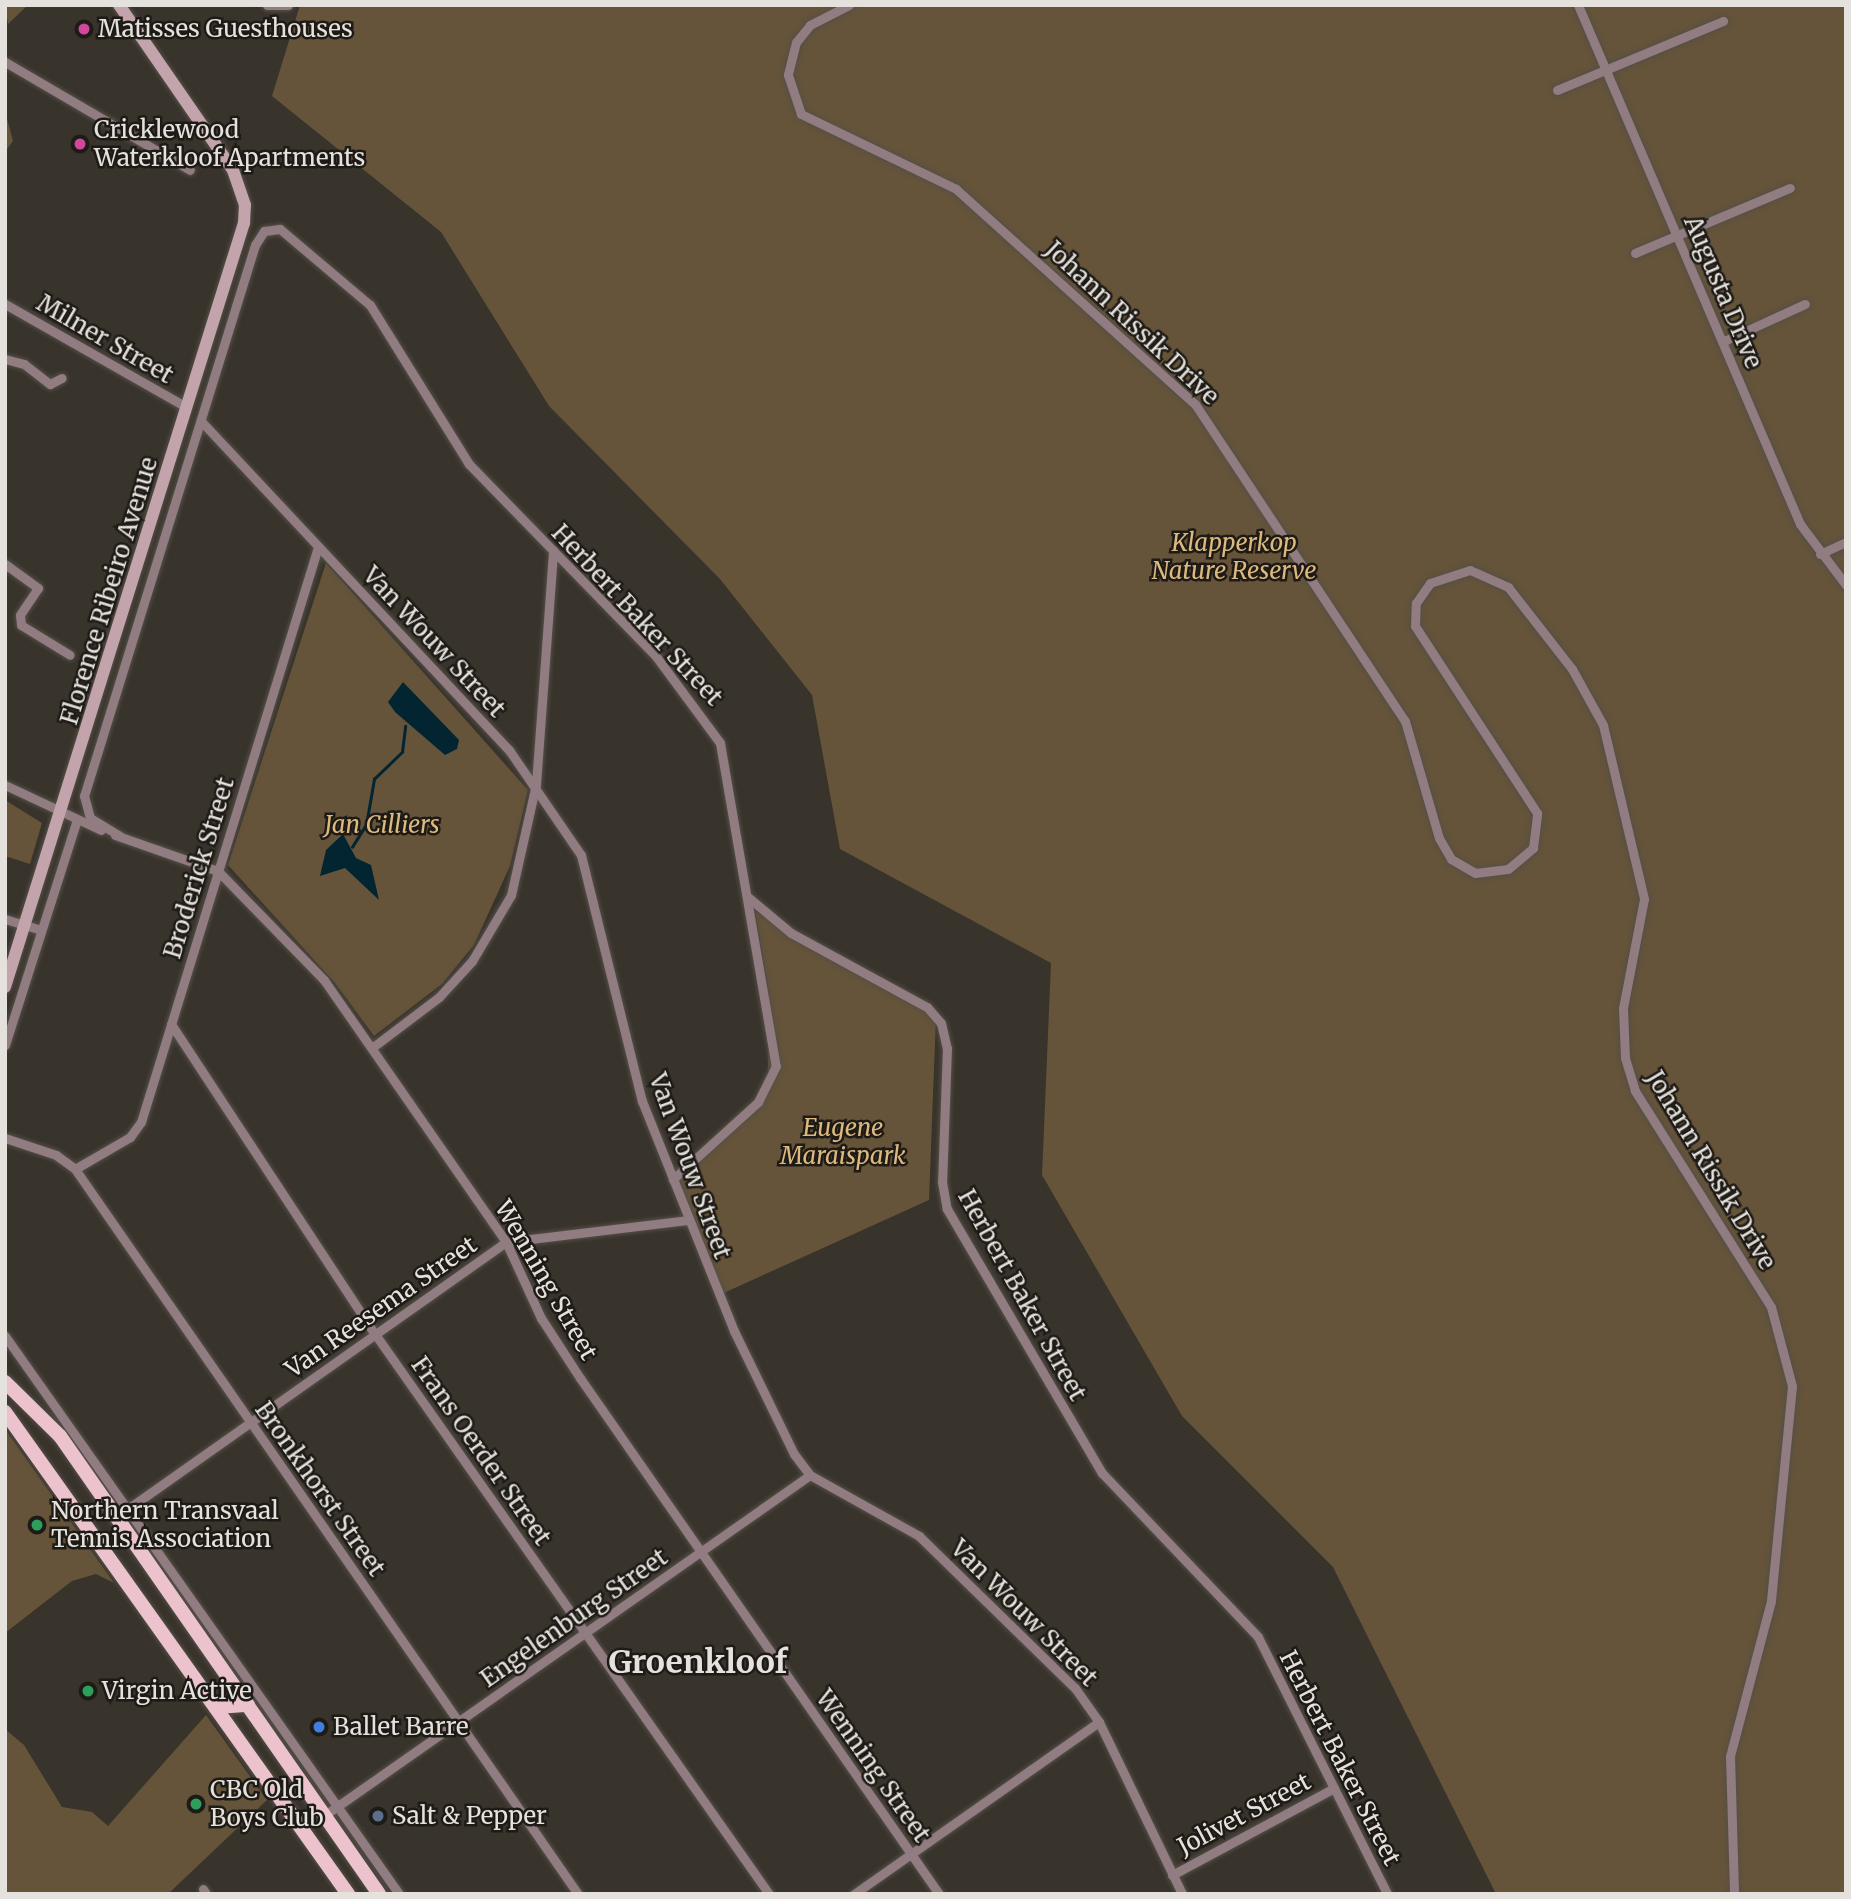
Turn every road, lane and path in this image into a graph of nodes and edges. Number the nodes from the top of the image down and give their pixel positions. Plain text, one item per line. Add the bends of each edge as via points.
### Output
1 (112, 5) edge
2 (119, 5) edge
3 (267, 5) edge
4 (288, 5) edge
5 (849, 5) edge
6 (1578, 5) edge
7 (1723, 21) dead end
8 (149, 51) junction
9 (5, 62) edge
10 (1607, 71) junction
11 (1557, 90) dead end
12 (190, 170) dead end
13 (1790, 188) dead end
14 (1678, 236) junction
15 (1634, 253) dead end
16 (5, 304) edge
17 (1805, 304) dead end
18 (1724, 341) junction
19 (5, 359) edge
20 (62, 378) dead end
21 (186, 407) junction
22 (201, 421) junction
23 (170, 460) junction
24 (187, 464) junction
25 (1846, 542) edge
26 (318, 547) junction
27 (553, 551) junction
28 (1820, 554) junction
29 (5, 564) edge
30 (1846, 585) edge
31 (70, 654) dead end
32 (536, 784) junction
33 (5, 785) edge
34 (62, 817) junction
35 (76, 822) junction
36 (120, 836) junction
37 (218, 871) junction
38 (748, 897) junction
39 (5, 919) edge
40 (24, 925) junction
41 (40, 930) junction
42 (5, 987) edge
43 (171, 1024) junction
44 (5, 1045) edge
45 (373, 1047) junction
46 (5, 1139) edge
47 (75, 1170) junction
48 (673, 1180) junction
49 (687, 1220) junction
50 (506, 1242) junction
51 (375, 1334) junction
52 (5, 1336) edge
53 (5, 1382) edge
54 (5, 1412) edge
55 (250, 1422) junction
56 (810, 1475) junction
57 (129, 1508) junction
58 (702, 1552) junction
59 (585, 1633) junction
60 (228, 1676) junction
61 (248, 1705) junction
62 (217, 1707) junction
63 (459, 1722) junction
64 (1099, 1722) junction
65 (1334, 1788) junction
66 (331, 1811) junction
67 (295, 1815) junction
68 (910, 1854) junction
69 (1172, 1875) junction
70 (348, 1894) edge
71 (357, 1894) edge
72 (379, 1894) edge
73 (399, 1894) edge
74 (578, 1894) edge
75 (769, 1894) edge
76 (854, 1894) edge
77 (939, 1894) edge
78 (1182, 1894) edge
79 (1387, 1894) edge
80 (1734, 1894) edge

1 - 8 main road
2 - 8 main road
3 - 4 street
5 - 80 street, Johann Rissik Drive via 810,25 796,42 788,75 801,114 956,188 1195,404 1405,721 1439,838 1451,859 1475,873 1508,869 1533,848 1537,813 1415,626 1416,603 1430,583 1470,570 1508,587 1572,669 1603,725 1622,785 1644,899 1623,1009 1625,1058 1636,1091 1772,1307 1792,1386 1771,1601 1730,1756
6 - 10 street, Augusta Drive
7 - 10 street
8 - 21 main road, Florence Ribeiro Avenue via 233,170 245,205
9 - 12 street
10 - 11 street
10 - 14 street, Augusta Drive
13 - 14 street
14 - 15 street
14 - 18 street, Augusta Drive
16 - 21 street, Milner Street
17 - 18 street
18 - 28 street, Augusta Drive via 1800,524
19 - 20 street via 24,364 50,384
21 - 23 main road, Florence Ribeiro Avenue
22 - 24 street
22 - 26 street, Van Wouw Street
22 - 27 street, Herbert Baker Street via 255,244 270,230 293,235 366,300 470,464
23 - 24 street
23 - 34 main road, Florence Ribeiro Avenue
24 - 36 street via 84,796 90,818
25 - 28 street
26 - 32 street, Van Wouw Street
26 - 37 street, Broderick Street
27 - 32 street
27 - 38 street, Herbert Baker Street via 655,655 713,726
28 - 30 street, Augusta Drive
29 - 31 street via 38,588 21,625
32 - 45 street via 511,895 489,936 439,997
32 - 48 street, Van Wouw Street via 590,876 639,1094
33 - 34 street, Wenning Street
34 - 35 street, Wenning Street
34 - 40 main road, Florence Ribeiro Avenue
35 - 36 street, Wenning Street
35 - 41 street
36 - 37 street, Wenning Street
37 - 43 street, Broderick Street
37 - 45 street, Wenning Street via 291,941
38 - 48 street via 775,1051 772,1080
38 - 65 street, Herbert Baker Street via 791,933 937,1017 947,1048 942,1182 947,1209 1102,1473 1258,1637
39 - 40 street
40 - 41 street
40 - 42 main road, Florence Ribeiro Avenue
41 - 44 street
43 - 47 street, Broderick Street via 136,1132
43 - 51 street, Frans Oerder Street
45 - 50 street, Wenning Street
46 - 47 street, Bronkhorst Street via 56,1155
47 - 55 street, Bronkhorst Street
48 - 49 street, Van Wouw Street
49 - 50 street, Van Reesema Street
49 - 56 street, Van Wouw Street via 772,1413
50 - 51 street, Van Reesema Street
50 - 58 street, Wenning Street via 544,1324
51 - 55 street, Van Reesema Street
51 - 59 street, Frans Oerder Street
52 - 57 street
53 - 60 main road via 60,1436
54 - 62 main road
55 - 57 street, Van Reesema Street
55 - 63 street, Bronkhorst Street
56 - 58 street, Engelenburg Street
56 - 64 street, Van Wouw Street via 919,1536 1075,1688
57 - 66 street
58 - 59 street, Engelenburg Street
58 - 68 street, Wenning Street
59 - 63 street, Engelenburg Street
59 - 75 street, Frans Oerder Street
60 - 61 main road
60 - 62 main road
61 - 62 main road
61 - 66 main road
62 - 67 main road
63 - 66 street, Engelenburg Street
63 - 74 street, Bronkhorst Street
64 - 68 street
64 - 69 street, Van Wouw Street
65 - 69 street, Jolivet Street
65 - 79 street, Herbert Baker Street
66 - 67 main road via 309,1820
66 - 71 main road via 318,1839
66 - 72 main road
66 - 73 street
67 - 70 main road
68 - 76 street
68 - 77 street, Wenning Street
69 - 78 street, Van Wouw Street

